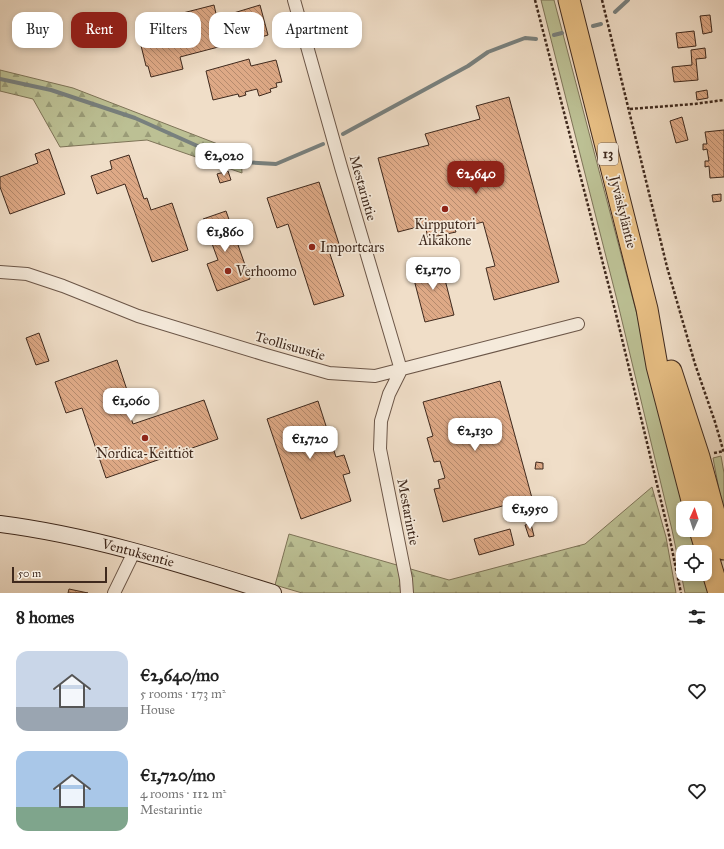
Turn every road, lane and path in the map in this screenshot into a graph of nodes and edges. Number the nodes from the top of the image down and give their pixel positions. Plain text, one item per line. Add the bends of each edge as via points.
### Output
1 (294, 0) edge
2 (535, 0) edge
3 (569, 0) edge
4 (602, 0) edge
5 (724, 100) edge
6 (630, 109) junction
7 (0, 272) edge
8 (647, 308) junction
9 (578, 324) dead end
10 (401, 370) junction
11 (724, 453) edge
12 (692, 501) edge
13 (0, 524) edge
14 (702, 537) edge
15 (724, 549) edge
16 (134, 552) junction
17 (114, 593) edge
18 (273, 593) edge
19 (407, 593) edge
20 (681, 593) edge
21 (720, 593) edge

1 - 10 street, Mestarintie
2 - 20 path via 616,314
3 - 8 highway, Jyväskyläntie / 13
4 - 6 path
5 - 6 path
6 - 11 path via 675,297
7 - 10 street, Teollisuustie via 27,274 138,316 329,373 375,376
8 - 12 highway, Jyväskyläntie / 13 via 657,366
8 - 15 highway, Jyväskyläntie / 13 via 669,364 699,457
9 - 10 street, Teollisuustie
10 - 19 street, Mestarintie via 389,394 381,421 380,449
13 - 16 main road, Ventuksentie via 98,542
14 - 21 highway
16 - 17 street
16 - 18 main road, Ventuksentie

